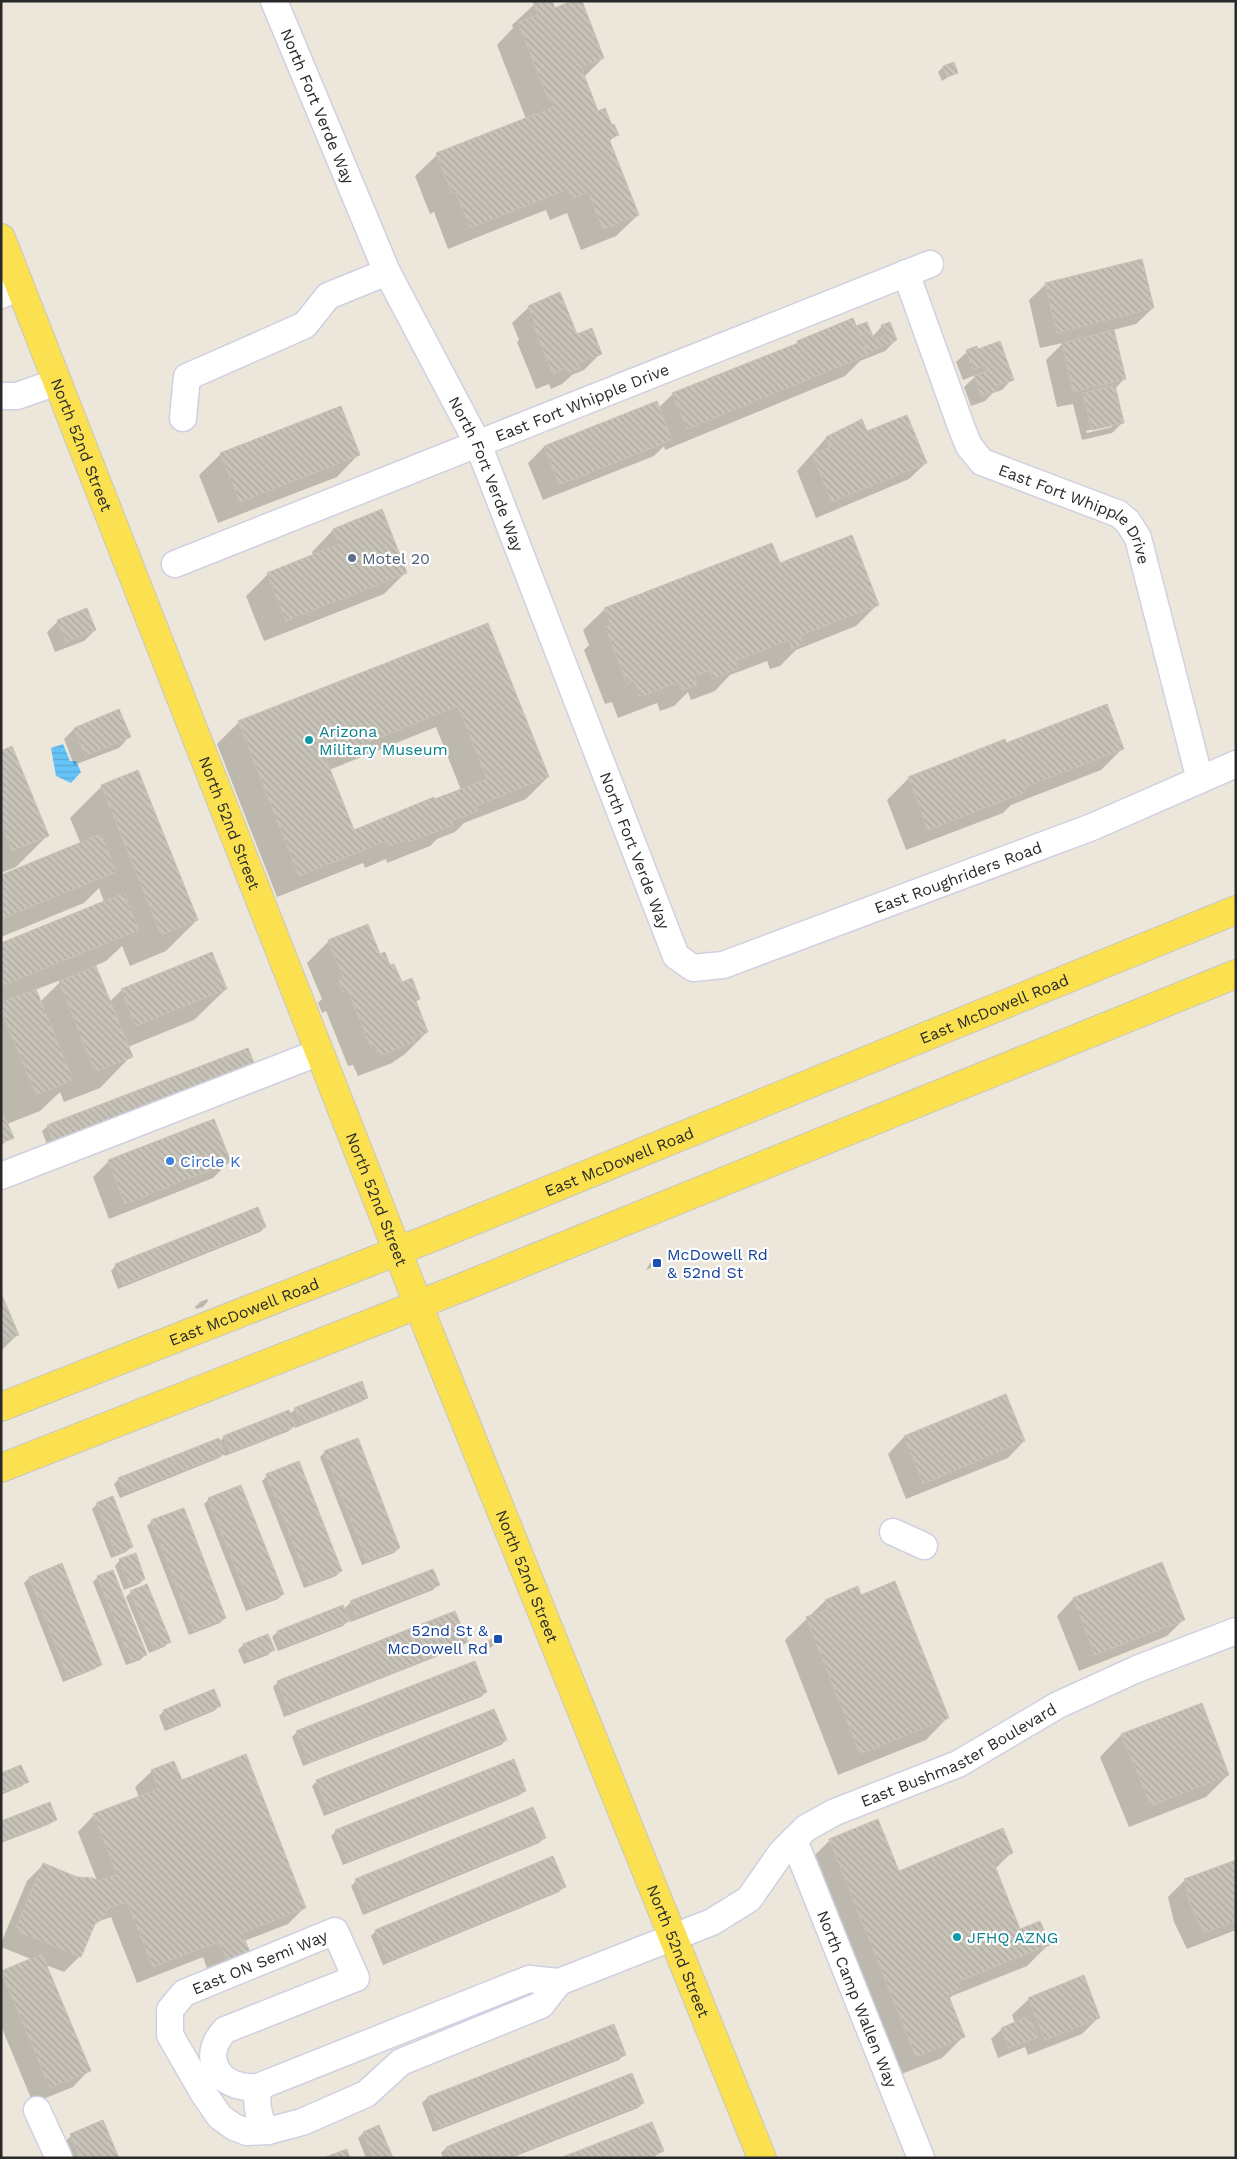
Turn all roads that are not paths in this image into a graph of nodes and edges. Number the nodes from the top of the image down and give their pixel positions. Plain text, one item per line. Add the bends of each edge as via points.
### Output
1 (274, 1) edge
2 (1, 238) edge
3 (930, 264) dead end
4 (387, 272) junction
5 (906, 273) junction
6 (11, 291) edge
7 (57, 382) junction
8 (1, 396) edge
9 (183, 418) dead end
10 (478, 444) junction
11 (175, 564) dead end
12 (1236, 764) edge
13 (1200, 780) junction
14 (1236, 910) edge
15 (676, 956) joint
16 (1236, 974) edge
17 (320, 1052) junction
18 (1, 1176) edge
19 (398, 1252) junction
20 (419, 1305) junction
21 (1, 1407) edge
22 (1, 1468) edge
23 (892, 1532) dead end
24 (924, 1546) dead end
25 (1236, 1631) edge
26 (794, 1840) junction
27 (673, 1938) junction
28 (559, 1982) junction
29 (258, 2087) junction
30 (37, 2110) dead end
31 (268, 2131) junction
32 (59, 2158) edge
33 (762, 2158) edge
34 (921, 2158) edge

1 - 4 street, North Fort Verde Way
2 - 6 main road, North 52nd Street
3 - 5 street, East Fort Whipple Drive
4 - 9 street via 328,296 305,326 187,377
4 - 10 street, North Fort Verde Way
5 - 10 street, East Fort Whipple Drive
5 - 13 street, East Fort Whipple Drive via 968,446 982,462 1119,514 1138,538
6 - 7 main road, North 52nd Street
7 - 8 street via 17,396
7 - 17 main road, North 52nd Street
10 - 11 street, East Fort Whipple Drive
10 - 15 street, North Fort Verde Way
12 - 13 street, East Roughriders Road
13 - 15 street, East Roughriders Road via 1092,827 723,965 692,968
14 - 19 main road, East McDowell Road
16 - 20 main road
17 - 18 street
17 - 19 main road, North 52nd Street
19 - 20 main road, North 52nd Street
19 - 21 main road, East McDowell Road
20 - 22 main road
20 - 27 main road, North 52nd Street
23 - 24 street
25 - 26 street, East Bushmaster Boulevard via 1085,1692 958,1764 835,1812 806,1828
26 - 27 street, East Bushmaster Boulevard via 749,1899 712,1922
26 - 34 street, North Camp Wallen Way
27 - 28 street
27 - 33 main road, North 52nd Street
28 - 29 street via 529,1979
28 - 31 street, East ON Semi Way via 541,2005 401,2062 366,2094 302,2122
29 - 31 street via 256,2102 262,2124
29 - 31 street, East ON Semi Way via 244,2088 224,2079 213,2060 212,2049 216,2040 225,2030 356,1978 335,1931 184,1994 170,2010 170,2035 220,2117 248,2132
30 - 32 street

